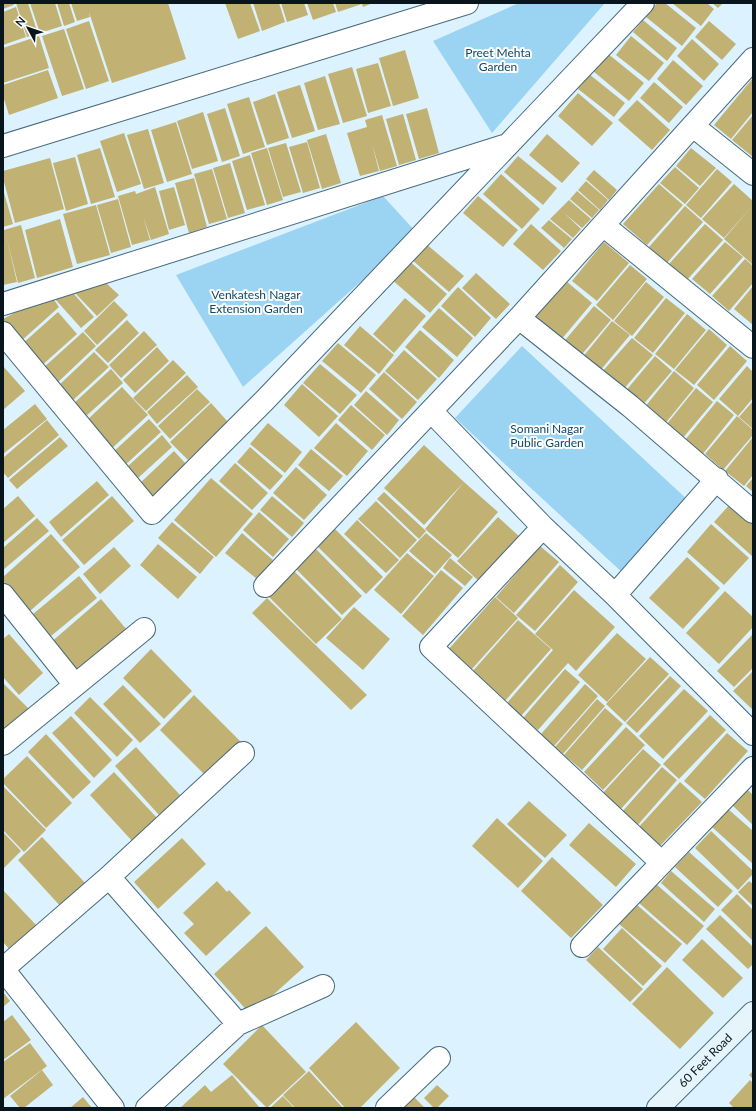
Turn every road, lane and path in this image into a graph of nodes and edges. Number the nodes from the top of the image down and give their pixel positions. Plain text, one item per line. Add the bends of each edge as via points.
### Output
1 (467, 3) edge
2 (644, 3) edge
3 (753, 59) edge
4 (693, 126) junction
5 (3, 146) edge
6 (506, 146) junction
7 (753, 174) edge
8 (603, 225) junction
9 (3, 304) edge
10 (519, 318) junction
11 (3, 333) edge
12 (753, 347) edge
13 (431, 411) junction
14 (717, 479) junction
15 (753, 512) edge
16 (543, 527) junction
17 (265, 586) dead end
18 (3, 595) edge
19 (615, 595) junction
20 (144, 629) dead end
21 (75, 685) junction
22 (753, 734) edge
23 (3, 744) edge
24 (243, 753) dead end
25 (753, 768) edge
26 (661, 862) junction
27 (109, 877) junction
28 (582, 946) dead end
29 (3, 969) edge
30 (323, 986) dead end
31 (753, 1013) edge
32 (238, 1024) junction
33 (439, 1058) dead end
34 (113, 1108) edge
35 (148, 1108) edge
36 (387, 1108) edge
37 (658, 1108) edge

1 - 5 street
2 - 6 street
3 - 4 street
4 - 7 street
4 - 8 street
6 - 9 street
6 - 11 street via 265,400 152,513
8 - 10 street
8 - 12 street
10 - 13 street
10 - 14 street
13 - 16 street
13 - 17 street
14 - 15 street
14 - 19 street
16 - 19 street
16 - 26 street via 431,647
18 - 21 street
19 - 22 street
20 - 21 street
21 - 23 street
24 - 27 street
25 - 26 street
26 - 28 street
27 - 29 street
27 - 32 street
29 - 34 street
30 - 32 street
31 - 37 main road, 60 Feet Road
32 - 35 street
33 - 36 street

